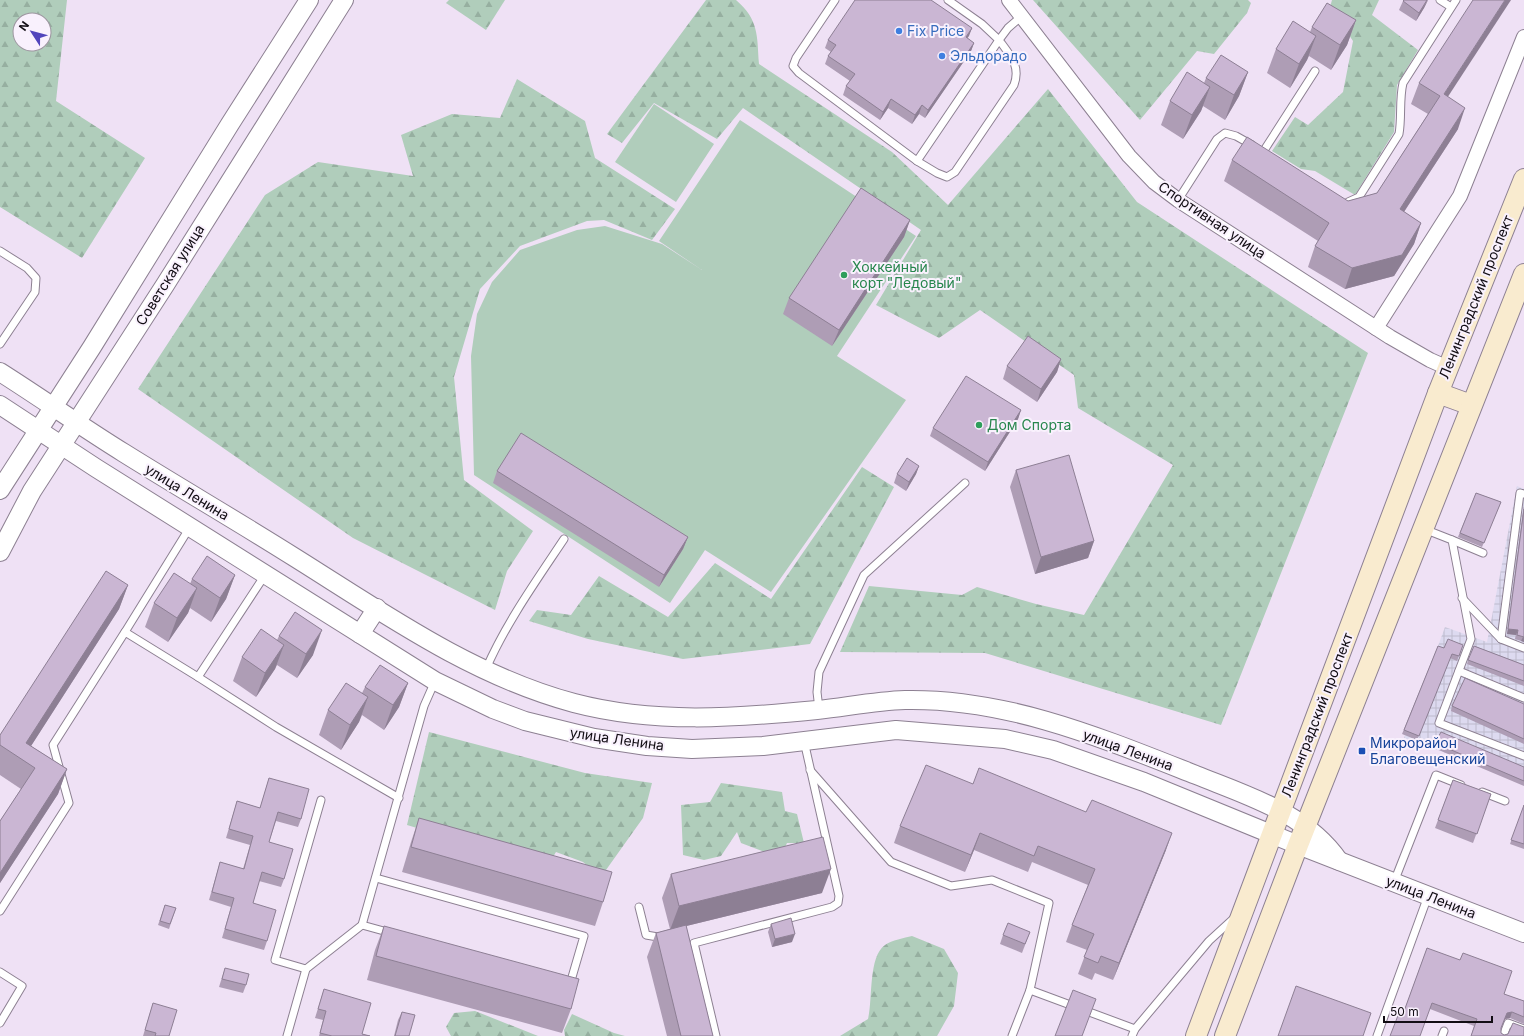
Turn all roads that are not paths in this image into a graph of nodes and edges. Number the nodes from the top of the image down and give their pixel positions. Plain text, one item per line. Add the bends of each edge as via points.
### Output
1 (309, 0) edge
2 (344, 0) edge
3 (835, 0) edge
4 (948, 0) edge
5 (1009, 0) edge
6 (1440, 0) edge
7 (1456, 0) edge
8 (1451, 7) junction
9 (1022, 16) junction
10 (1524, 37) edge
11 (999, 40) junction
12 (1315, 71) dead end
13 (917, 161) junction
14 (1524, 179) edge
15 (1178, 200) junction
16 (1339, 200) edge
17 (0, 251) edge
18 (1524, 274) edge
19 (1376, 328) junction
20 (0, 344) edge
21 (1448, 368) junction
22 (0, 372) edge
23 (1438, 393) junction
24 (1471, 405) junction
25 (0, 406) edge
26 (53, 406) junction
27 (76, 421) junction
28 (38, 430) junction
29 (61, 446) junction
30 (965, 483) dead end
31 (0, 490) edge
32 (1524, 494) edge
33 (190, 526) junction
34 (1423, 529) junction
35 (564, 539) dead end
36 (1452, 540) junction
37 (0, 552) edge
38 (1483, 553) dead end
39 (266, 574) junction
40 (1462, 598) junction
41 (377, 608) junction
42 (126, 632) junction
43 (360, 634) junction
44 (1502, 639) junction
45 (1524, 648) edge
46 (486, 669) junction
47 (1459, 671) junction
48 (198, 677) junction
49 (435, 681) junction
50 (1524, 698) edge
51 (894, 701) junction
52 (819, 710) junction
53 (896, 730) junction
54 (804, 741) junction
55 (1524, 756) edge
56 (810, 770) junction
57 (399, 798) junction
58 (321, 800) dead end
59 (1505, 801) dead end
60 (1281, 811) junction
61 (1306, 825) junction
62 (1272, 834) junction
63 (1298, 845) junction
64 (1339, 861) junction
65 (376, 878) junction
66 (1394, 883) junction
67 (1428, 896) junction
68 (639, 907) dead end
69 (0, 911) edge
70 (1242, 911) junction
71 (362, 925) junction
72 (1524, 933) edge
73 (400, 935) edge
74 (673, 939) edge
75 (306, 969) junction
76 (0, 972) edge
77 (564, 982) edge
78 (1030, 990) junction
79 (0, 1023) edge
80 (1524, 1029) edge
81 (1133, 1033) edge
82 (287, 1036) edge
83 (716, 1036) edge
84 (1012, 1036) edge
85 (1196, 1036) edge
86 (1225, 1036) edge
87 (1377, 1036) edge
88 (1504, 1036) edge

1 - 26 street, Советская улица
2 - 27 street, Советская улица via 165,285
3 - 13 lane via 793,66
4 - 11 lane via 982,24
5 - 9 street, Спортивная улица
6 - 8 lane
7 - 8 lane
8 - 16 lane via 1403,83 1399,134 1359,197 1350,203
9 - 11 lane
9 - 15 street, Спортивная улица via 1129,156 1154,182
10 - 19 street via 1460,196
11 - 13 lane
11 - 13 lane via 1016,67 1018,75 1014,85 954,172 947,177
12 - 15 lane via 1266,154 1236,136 1225,134 1217,139
14 - 21 main road, Ленинградский проспект
15 - 19 street, Спортивная улица
17 - 20 lane via 27,268 36,278 35,292
18 - 24 main road, Ленинградский проспект
19 - 21 street, Спортивная улица
21 - 23 main road, Ленинградский проспект
22 - 26 street, улица Ленина
23 - 24 main road, Ленинградский проспект
23 - 60 main road, Ленинградский проспект
24 - 34 main road, Ленинградский проспект
25 - 28 street, улица Ленина
26 - 27 street, улица Ленина
26 - 28 street, Советская улица
27 - 29 street, Советская улица
27 - 41 street, улица Ленина
28 - 29 street, улица Ленина
28 - 31 street, Советская улица
29 - 33 street, улица Ленина
29 - 37 street, Советская улица via 32,491
30 - 52 lane via 864,575 819,672
32 - 44 lane via 1520,493
33 - 39 street, улица Ленина
33 - 42 lane
34 - 36 lane
34 - 61 main road, Ленинградский проспект
35 - 46 lane via 531,589
36 - 38 lane
36 - 40 lane
39 - 43 street, улица Ленина
39 - 48 lane
40 - 44 lane
40 - 47 lane via 1471,639
41 - 43 street
41 - 46 street, улица Ленина via 424,637
42 - 48 lane
42 - 69 lane via 53,745 69,803
43 - 49 street, улица Ленина
44 - 45 lane
46 - 52 street, улица Ленина via 545,694 575,703 643,715 722,718
47 - 50 lane
47 - 55 lane via 1439,723
48 - 57 lane via 276,727
49 - 54 street, улица Ленина via 474,701 525,721 603,740 692,749 763,746
49 - 57 lane via 424,706
51 - 52 street, улица Ленина
51 - 53 street
51 - 60 street, улица Ленина via 975,704 1033,716 1155,759
53 - 54 street, улица Ленина
53 - 62 street, улица Ленина via 1005,739 1053,750 1144,782
54 - 56 lane
56 - 78 lane via 891,862 951,886 992,880 1049,903
56 - 83 lane via 840,896 838,903 832,907 690,942
57 - 65 lane
58 - 75 lane via 275,960
59 - 66 lane via 1436,776
60 - 61 street, улица Ленина
60 - 62 main road, Ленинградский проспект
61 - 63 main road, Ленинградский проспект
61 - 64 street, улица Ленина
62 - 63 street, улица Ленина
62 - 70 main road, Ленинградский проспект
63 - 64 street, улица Ленина
63 - 86 main road, Ленинградский проспект
64 - 66 street, улица Ленина
65 - 71 lane
65 - 77 lane via 584,936 571,984
66 - 67 street, улица Ленина
67 - 72 street, улица Ленина
67 - 87 lane
68 - 74 lane via 646,935
70 - 81 lane via 1209,942
70 - 85 main road, Ленинградский проспект
71 - 73 lane
71 - 75 lane
75 - 82 lane
76 - 79 lane via 22,986
78 - 81 lane
78 - 84 lane
80 - 88 lane via 1508,1023

